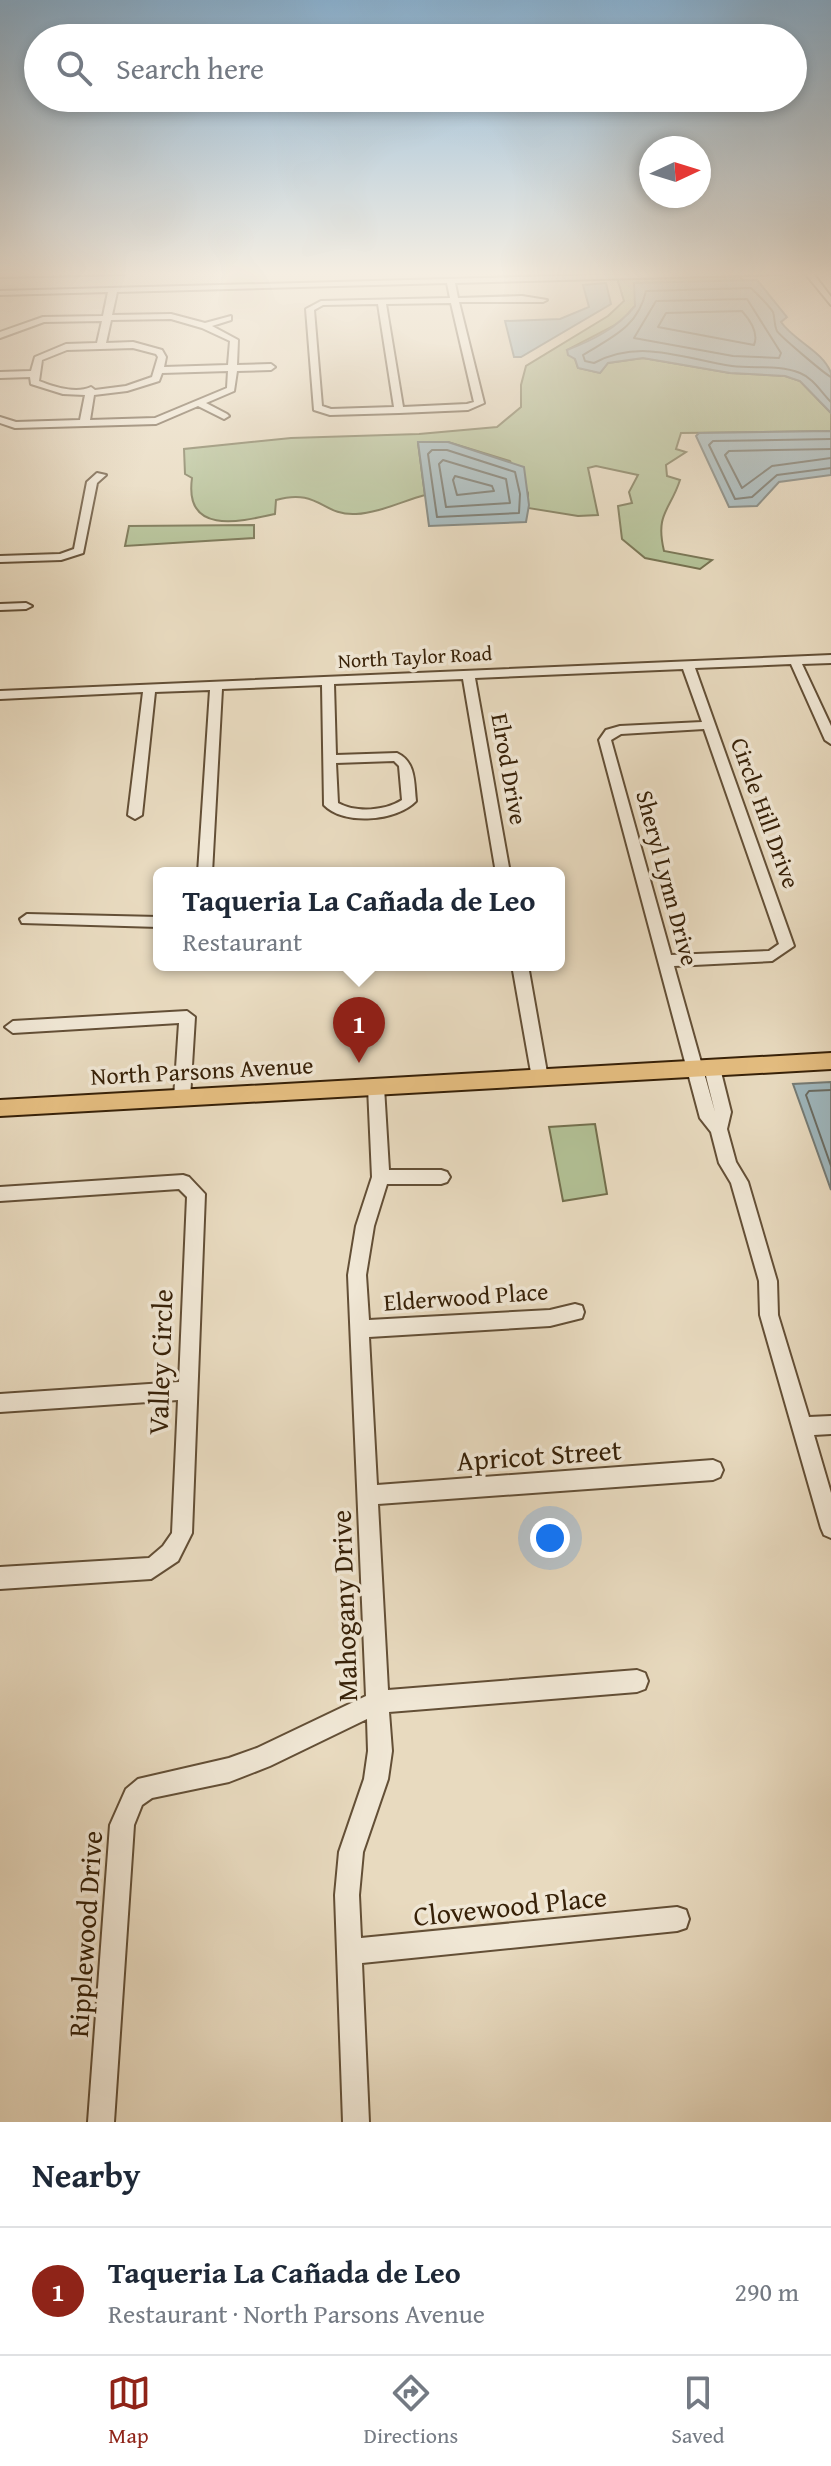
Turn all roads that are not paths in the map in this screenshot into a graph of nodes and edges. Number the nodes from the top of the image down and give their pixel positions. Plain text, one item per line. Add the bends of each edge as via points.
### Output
1 (35, 371) edge
2 (159, 371) edge
3 (234, 371) edge
4 (314, 371) edge
5 (393, 371) edge
6 (472, 371) edge
7 (34, 374) junction
8 (0, 375) edge
9 (91, 390) junction
10 (199, 403) junction
11 (399, 410) junction
12 (224, 416) dead end
13 (0, 420) edge
14 (84, 424) junction
15 (101, 475) dead end
16 (0, 559) edge
17 (26, 606) dead end
18 (0, 607) edge
19 (831, 659) edge
20 (795, 661) junction
21 (688, 665) junction
22 (468, 674) junction
23 (328, 681) junction
24 (216, 686) junction
25 (149, 689) junction
26 (0, 695) edge
27 (710, 725) junction
28 (831, 740) edge
29 (332, 759) junction
30 (135, 815) dead end
31 (205, 867) edge
32 (502, 867) edge
33 (27, 919) dead end
34 (153, 922) edge
35 (664, 961) junction
36 (521, 971) edge
37 (13, 1027) dead end
38 (831, 1061) edge
39 (703, 1068) junction
40 (540, 1078) junction
41 (376, 1087) junction
42 (182, 1098) junction
43 (0, 1108) edge
44 (381, 1177) junction
45 (441, 1177) dead end
46 (0, 1194) edge
47 (575, 1312) dead end
48 (360, 1329) junction
49 (187, 1390) junction
50 (0, 1403) edge
51 (831, 1425) edge
52 (802, 1427) junction
53 (713, 1470) dead end
54 (370, 1495) junction
55 (831, 1528) edge
56 (0, 1578) edge
57 (637, 1681) dead end
58 (378, 1702) junction
59 (677, 1919) dead end
60 (350, 1952) junction
61 (101, 2122) edge
62 (356, 2122) edge

1 - 7 street
2 - 9 street via 156,379 137,387
3 - 10 street via 231,389
4 - 11 street via 315,406 330,412
5 - 11 street
6 - 11 street via 479,403
7 - 8 street
7 - 9 street via 34,382 50,390
9 - 14 street
10 - 12 street
10 - 14 street via 156,421
13 - 14 street via 15,425
15 - 16 street via 92,482 79,551 61,557
17 - 18 street
19 - 20 street, North Taylor Road
20 - 21 street, North Taylor Road
20 - 28 street
21 - 22 street, North Taylor Road
21 - 27 street, Circle Hill Drive
22 - 23 street, North Taylor Road
22 - 32 street, Elrod Drive
23 - 24 street, North Taylor Road
23 - 29 street
24 - 25 street, North Taylor Road
24 - 31 street
25 - 26 street, North Taylor Road
25 - 30 street
27 - 35 street, Sheryl Lynn Drive via 620,730 605,740
27 - 35 street, Circle Hill Drive via 787,946 772,956
29 - 29 street via 334,809 395,811 409,801 405,765 397,757
33 - 34 street
35 - 39 street, Sheryl Lynn Drive
36 - 40 street
37 - 42 street via 187,1017
38 - 39 main road, North Parsons Avenue
39 - 40 main road, North Parsons Avenue
39 - 52 street, Sheryl Lynn Drive via 708,1118 719,1129 739,1182 768,1281 769,1315
40 - 41 main road, North Parsons Avenue
41 - 42 main road, North Parsons Avenue
41 - 44 street, Mahogany Drive
42 - 43 main road, North Parsons Avenue
44 - 45 street
44 - 48 street, Mahogany Drive via 360,1248
46 - 49 street, Valley Circle via 183,1182 196,1194
47 - 48 street, Elderwood Place via 550,1318
48 - 54 street, Mahogany Drive
49 - 50 street
49 - 56 street, Valley Circle via 182,1533 170,1556 151,1568
51 - 52 street
52 - 55 street, Sheryl Lynn Drive
53 - 54 street, Apricot Street
54 - 58 street, Mahogany Drive
57 - 58 street, Ripplewood Drive
58 - 60 street, Mahogany Drive via 376,1779 351,1852
58 - 61 street, Ripplewood Drive via 262,1758 198,1778 155,1784 134,1797 122,1825
59 - 60 street, Clovewood Place
60 - 62 street, Mahogany Drive

